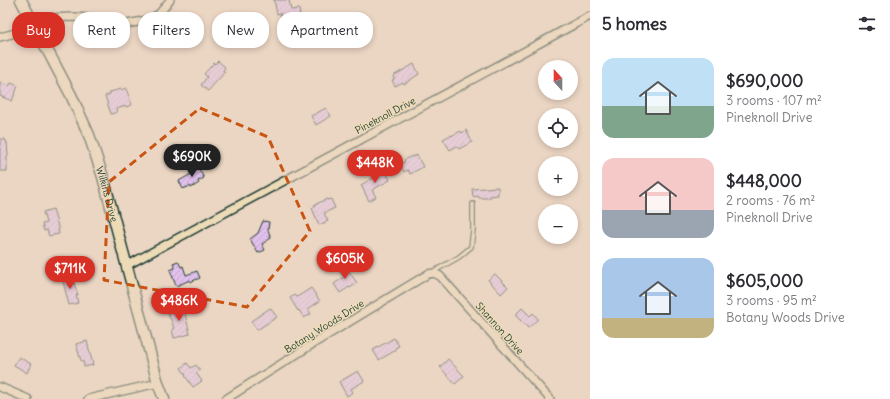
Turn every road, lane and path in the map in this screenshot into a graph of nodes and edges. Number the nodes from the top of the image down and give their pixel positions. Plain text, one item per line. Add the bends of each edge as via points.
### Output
1 (21, 0) edge
2 (170, 0) edge
3 (27, 12) edge
4 (590, 16) edge
5 (65, 17) edge
6 (12, 33) edge
7 (0, 37) edge
8 (46, 48) edge
9 (473, 204) dead end
10 (126, 266) junction
11 (434, 273) junction
12 (158, 383) junction
13 (0, 387) edge
14 (28, 399) edge
15 (88, 399) edge
16 (164, 399) edge
17 (226, 399) edge
18 (550, 399) edge

1 - 3 street, Wilkins Drive
2 - 5 street via 160,14 148,20 127,24 90,18
4 - 10 street, Pineknoll Drive
6 - 7 street
8 - 10 street, Wilkins Drive via 89,135 103,177
9 - 11 lane via 471,247
10 - 12 street, Wilkins Drive
11 - 17 street, Botany Woods Drive via 428,274
11 - 18 street, Shannon Drive via 440,276
12 - 15 street
12 - 16 street, Wilkins Drive
13 - 14 street

